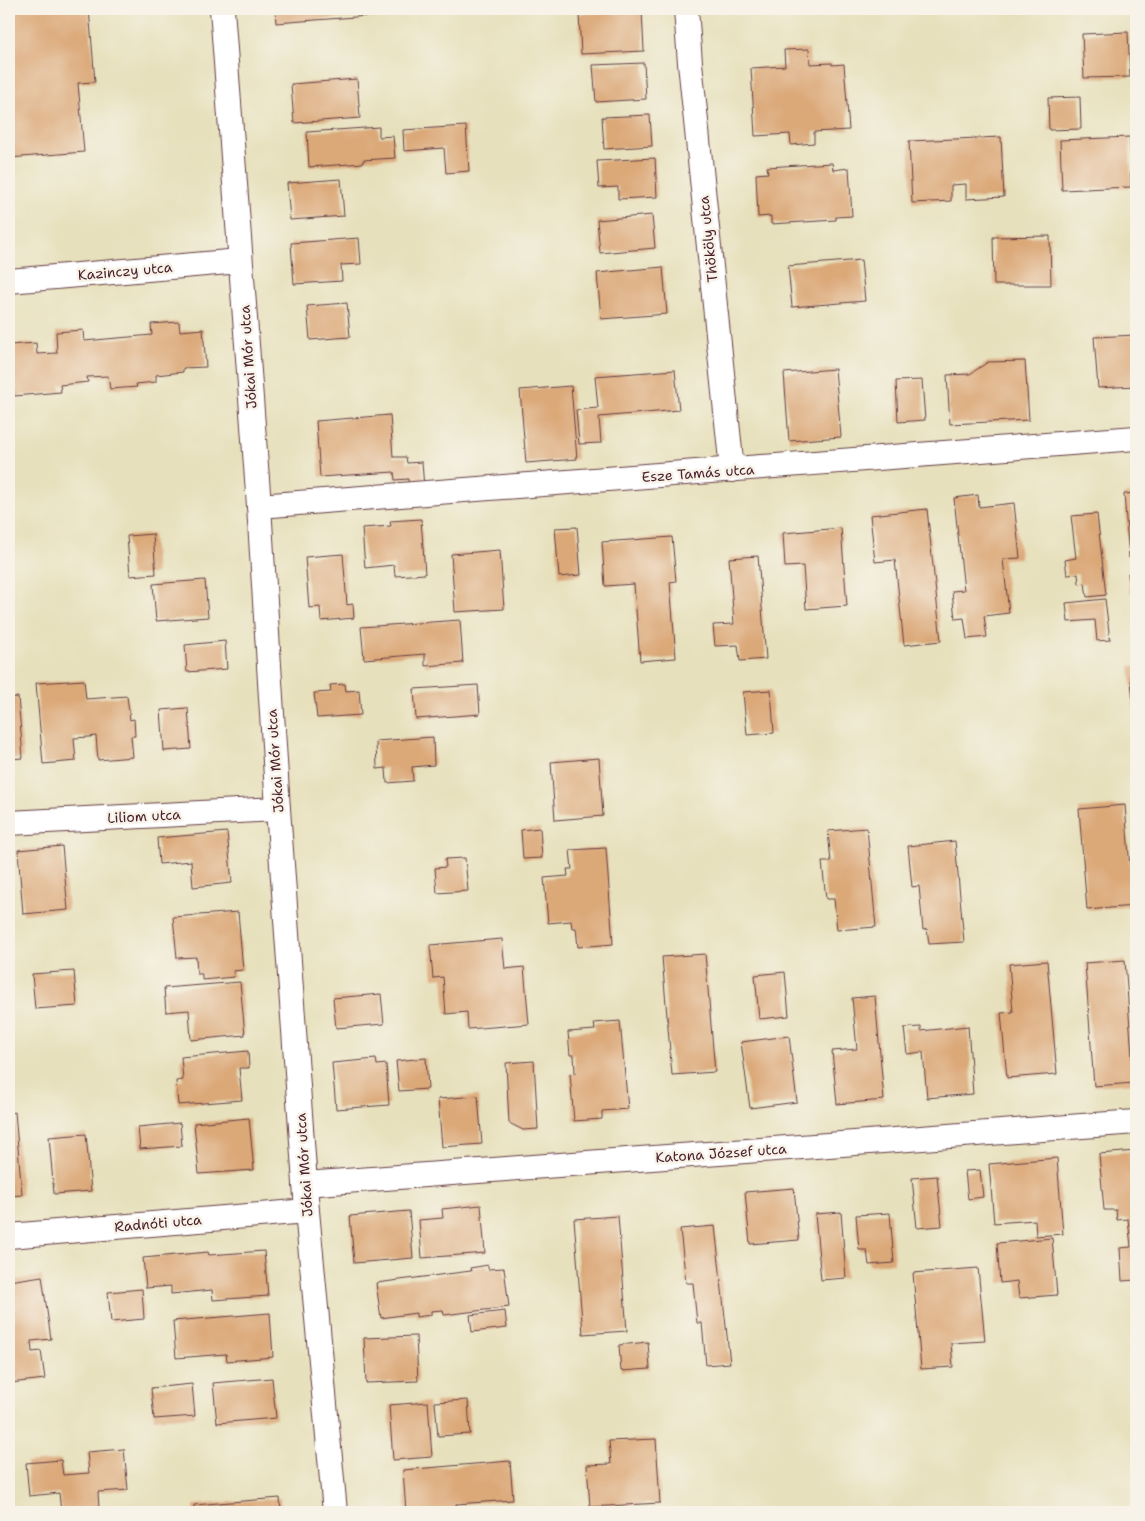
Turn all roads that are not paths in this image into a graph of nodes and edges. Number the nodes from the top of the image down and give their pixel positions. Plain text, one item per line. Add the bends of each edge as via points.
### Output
1 (222, 9) edge
2 (686, 9) edge
3 (240, 261) junction
4 (9, 281) edge
5 (1136, 438) edge
6 (732, 470) junction
7 (260, 506) junction
8 (278, 809) junction
9 (9, 823) edge
10 (1136, 1122) edge
11 (306, 1184) junction
12 (307, 1210) junction
13 (9, 1236) edge
14 (335, 1512) edge

1 - 3 street, Jókai Mór utca
2 - 6 street, Thököly utca
3 - 4 street, Kazinczy utca
3 - 7 street, Jókai Mór utca
5 - 6 street, Esze Tamás utca
6 - 7 street, Esze Tamás utca
7 - 8 street, Jókai Mór utca
8 - 9 street, Liliom utca
8 - 11 street, Jókai Mór utca
10 - 11 street, Katona József utca
11 - 12 street, Jókai Mór utca
12 - 13 street, Radnóti utca
12 - 14 street, Jókai Mór utca

